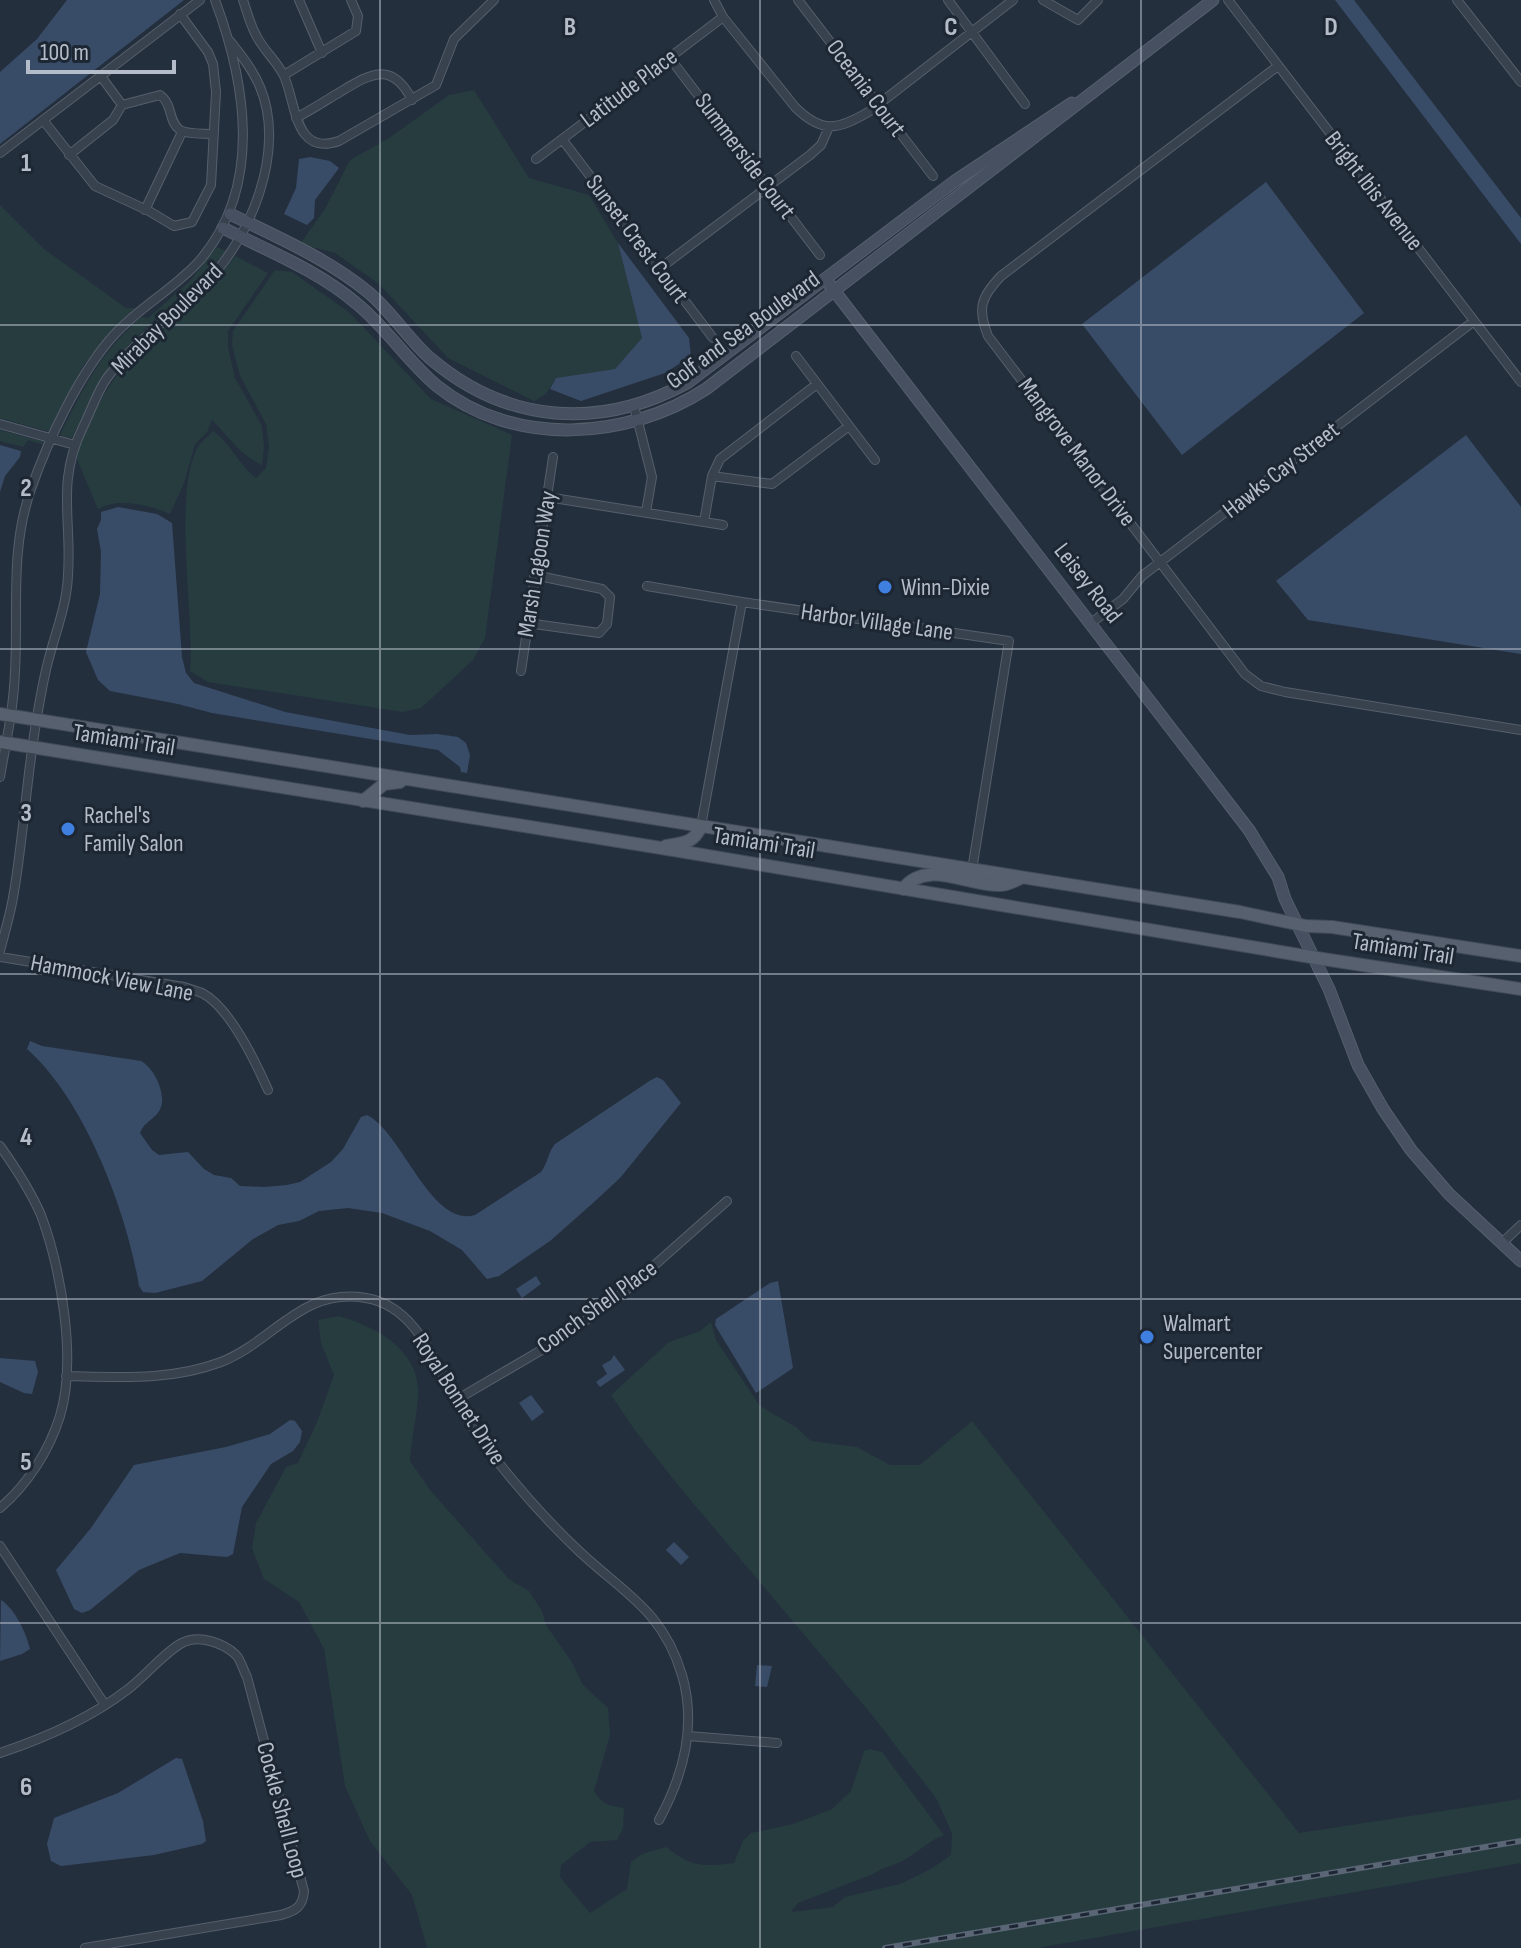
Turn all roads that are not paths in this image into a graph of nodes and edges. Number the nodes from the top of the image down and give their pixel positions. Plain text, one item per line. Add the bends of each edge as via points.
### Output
1 (200, 0) edge
2 (215, 0) edge
3 (243, 0) edge
4 (299, 0) edge
5 (351, 0) edge
6 (494, 0) edge
7 (714, 0) edge
8 (798, 0) edge
9 (948, 0) edge
10 (1013, 0) edge
11 (1043, 0) edge
12 (1098, 0) edge
13 (1213, 0) edge
14 (1228, 0) edge
15 (1457, 0) edge
16 (180, 14) junction
17 (723, 17) junction
18 (972, 34) junction
19 (230, 41) junction
20 (322, 53) junction
21 (669, 57) junction
22 (1278, 66) junction
23 (100, 75) junction
24 (284, 75) junction
25 (1521, 82) edge
26 (1097, 89) junction
27 (412, 100) junction
28 (879, 104) junction
29 (1025, 104) dead end
30 (122, 105) junction
31 (296, 118) junction
32 (43, 120) junction
33 (829, 127) junction
34 (182, 132) junction
35 (214, 134) junction
36 (562, 139) junction
37 (0, 153) edge
38 (69, 155) junction
39 (536, 159) dead end
40 (933, 176) dead end
41 (768, 187) junction
42 (145, 210) junction
43 (230, 214) junction
44 (249, 223) junction
45 (223, 228) junction
46 (241, 237) junction
47 (820, 255) dead end
48 (659, 269) junction
49 (826, 280) junction
50 (835, 291) junction
51 (1474, 321) junction
52 (713, 338) dead end
53 (796, 356) dead end
54 (1521, 382) edge
55 (817, 384) junction
56 (634, 406) junction
57 (638, 422) junction
58 (0, 424) edge
59 (849, 426) junction
60 (53, 439) junction
61 (75, 445) junction
62 (553, 457) dead end
63 (875, 460) dead end
64 (712, 476) junction
65 (547, 497) junction
66 (646, 512) junction
67 (704, 522) junction
68 (723, 525) dead end
69 (1161, 562) junction
70 (534, 575) junction
71 (647, 586) dead end
72 (742, 602) junction
73 (527, 623) junction
74 (1091, 623) junction
75 (521, 671) dead end
76 (5, 714) edge
77 (37, 719) junction
78 (1521, 730) edge
79 (3, 742) edge
80 (32, 747) junction
81 (0, 777) edge
82 (415, 780) junction
83 (363, 801) junction
84 (701, 826) junction
85 (655, 847) junction
86 (972, 870) junction
87 (1022, 878) junction
88 (903, 889) junction
89 (1297, 924) junction
90 (0, 951) edge
91 (1521, 956) edge
92 (0, 957) edge
93 (1314, 957) junction
94 (1521, 989) edge
95 (268, 1090) dead end
96 (0, 1146) edge
97 (727, 1201) dead end
98 (1521, 1225) edge
99 (1502, 1243) junction
100 (1521, 1261) edge
101 (66, 1376) junction
102 (456, 1400) junction
103 (0, 1508) edge
104 (0, 1546) edge
105 (105, 1705) junction
106 (688, 1736) junction
107 (777, 1743) dead end
108 (0, 1753) edge
109 (659, 1820) dead end
110 (85, 1948) edge

1 - 16 street
2 - 19 street, Mirabay Boulevard
3 - 24 street via 256,36
4 - 20 street
5 - 20 street via 358,16 356,31
6 - 27 street via 454,39 436,85
7 - 17 street
8 - 28 street, Oceania Court
9 - 18 street
10 - 18 street
11 - 12 street via 1078,20
13 - 26 street, Golf and Sea Boulevard
14 - 22 street, Bright Ibis Avenue
15 - 25 street
16 - 23 street
16 - 35 street via 213,64
17 - 21 street, Latitude Place
17 - 33 street via 795,107 808,120
18 - 28 street
18 - 29 street
19 - 43 street, Mirabay Boulevard via 243,112 243,156
19 - 44 street, Mirabay Boulevard via 260,88 267,118 267,162
20 - 24 street
21 - 36 street, Latitude Place
21 - 41 street, Summerside Court
22 - 51 street, Bright Ibis Avenue
22 - 69 street, Mangrove Manor Drive via 1001,276 981,306 988,336
23 - 30 street
23 - 32 street
24 - 31 street
26 - 49 street, Golf and Sea Boulevard via 988,157
26 - 50 street, Golf and Sea Boulevard
27 - 31 street via 328,145 311,139
27 - 31 street via 397,79 373,74
28 - 33 street via 852,122
28 - 40 street, Oceania Court
30 - 34 street via 160,95
30 - 38 street via 113,120
32 - 37 street
32 - 38 street
33 - 41 street via 821,145
34 - 35 street
34 - 42 street
35 - 42 street via 211,185 192,222 174,226
36 - 39 street, Latitude Place
36 - 48 street, Sunset Crest Court
38 - 42 street via 95,186
41 - 47 street, Summerside Court
41 - 48 street
43 - 44 street, Golf and Sea Boulevard
43 - 45 street, Mirabay Boulevard
44 - 46 street, Mirabay Boulevard
44 - 56 street, Golf and Sea Boulevard via 356,283 429,357 474,390 539,412 593,414
45 - 46 street, Golf and Sea Boulevard
45 - 60 street, Mirabay Boulevard via 191,269 115,334 87,369
46 - 57 street, Golf and Sea Boulevard via 334,286 374,319 419,370 462,403 496,417 561,430
46 - 61 street, Mirabay Boulevard via 223,265 154,327 106,380
48 - 52 street, Sunset Crest Court
49 - 50 street, Leisey Road
49 - 56 street, Golf and Sea Boulevard via 687,383
50 - 57 street, Golf and Sea Boulevard via 684,404
50 - 74 street, Leisey Road
51 - 54 street, Bright Ibis Avenue
51 - 69 street, Hawks Cay Street
53 - 55 street
55 - 59 street
55 - 64 street via 720,459
56 - 57 street
57 - 66 street via 652,477
58 - 60 street
59 - 63 street
59 - 64 street via 772,484
60 - 61 street
60 - 76 street, Mirabay Boulevard via 31,489 17,544 14,689
61 - 77 street, Mirabay Boulevard via 67,468 68,575
62 - 65 street, Marsh Lagoon Way
64 - 67 street
65 - 66 street
65 - 70 street, Marsh Lagoon Way
66 - 67 street
67 - 68 street
69 - 74 street, Hawks Cay Street
69 - 78 street, Mangrove Manor Drive via 1245,674 1261,686
70 - 73 street, Marsh Lagoon Way
70 - 73 street via 602,589 610,597 607,624 599,633 587,633
71 - 72 street
72 - 84 street
72 - 86 street, Harbor Village Lane via 1009,641
73 - 75 street, Marsh Lagoon Way
74 - 89 street, Leisey Road via 1264,851
76 - 77 main road, Tamiami Trail
76 - 79 street, Mirabay Boulevard
77 - 80 street, Mirabay Boulevard
77 - 82 main road, Tamiami Trail
79 - 80 main road, Tamiami Trail
79 - 81 street, Mirabay Boulevard
80 - 83 main road, Tamiami Trail
80 - 90 street, Mirabay Boulevard via 14,894
82 - 83 main road via 384,784
82 - 84 main road, Tamiami Trail
83 - 85 main road, Tamiami Trail
84 - 85 main road via 690,842
84 - 86 main road, Tamiami Trail
85 - 88 main road, Tamiami Trail
86 - 87 main road, Tamiami Trail
87 - 88 main road via 1002,885 931,875 916,877
87 - 89 main road, Tamiami Trail
88 - 93 main road, Tamiami Trail
89 - 91 main road, Tamiami Trail
89 - 93 street, Leisey Road
92 - 95 street, Hammock View Lane via 203,994 217,1004 251,1052
93 - 94 main road, Tamiami Trail
93 - 99 street, Leisey Road via 1358,1065 1383,1109 1449,1194
96 - 101 street via 40,1214 51,1252
97 - 102 street, Conch Shell Place via 562,1338
98 - 99 street
99 - 100 street, Leisey Road
101 - 102 street, Royal Bonnet Drive via 149,1378 205,1366 238,1354 315,1302 351,1296 383,1303 412,1324
101 - 103 street via 60,1415 39,1464
102 - 106 street, Royal Bonnet Drive via 529,1501 649,1611 683,1677
104 - 105 street
105 - 108 street, Cockle Shell Loop via 56,1732
105 - 110 street, Cockle Shell Loop via 185,1641 205,1639 237,1656 304,1891 296,1910 281,1915
106 - 107 street
106 - 109 street, Royal Bonnet Drive via 681,1773

